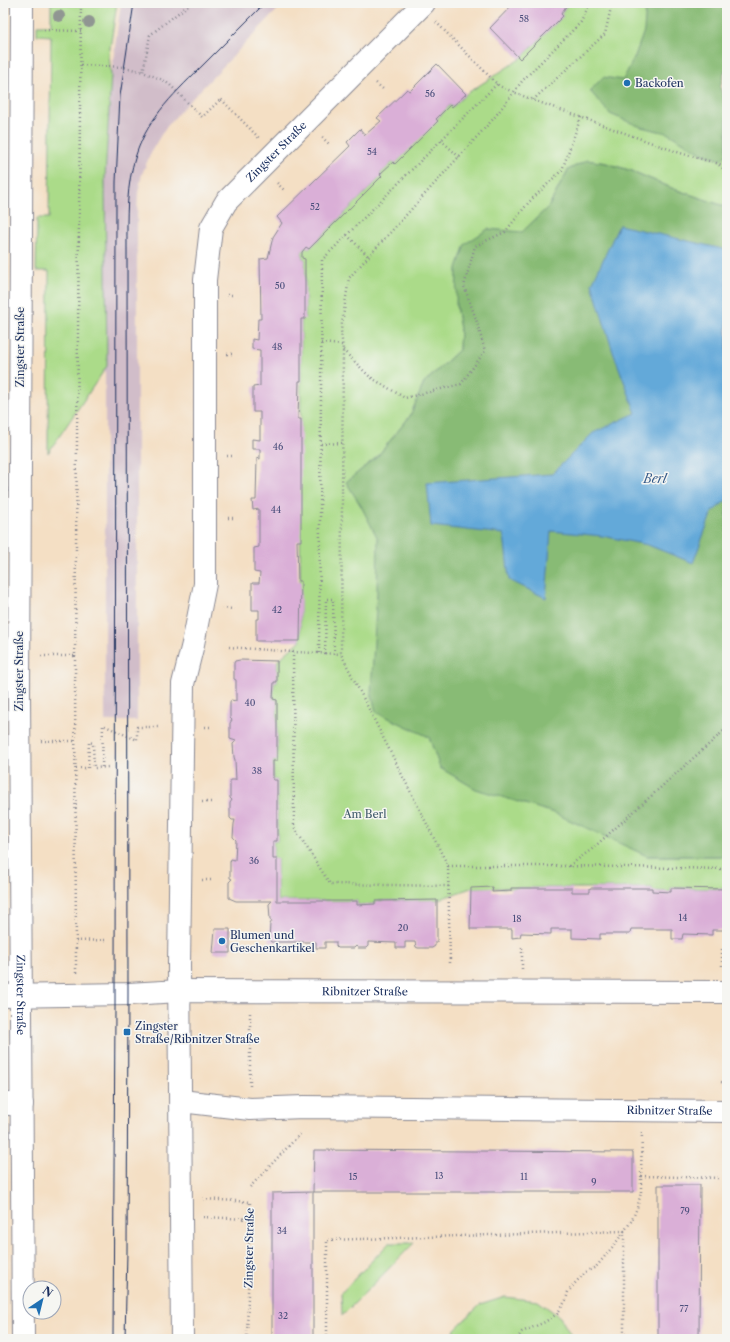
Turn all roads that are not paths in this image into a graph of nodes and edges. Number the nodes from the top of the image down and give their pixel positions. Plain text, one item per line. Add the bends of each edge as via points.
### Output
1 (22, 3) edge
2 (422, 5) edge
3 (12, 237) edge
4 (11, 693) edge
5 (180, 991) junction
6 (727, 992) edge
7 (12, 996) edge
8 (181, 1101) junction
9 (12, 1104) edge
10 (727, 1111) edge
11 (23, 1339) edge
12 (182, 1339) edge

1 - 3 street, Zingster Straße
2 - 5 street, Zingster Straße via 226,202 211,228 205,280 206,584 183,684
3 - 4 street, Zingster Straße via 20,655
4 - 7 street, Zingster Straße
5 - 6 street, Ribnitzer Straße
5 - 7 street, Ribnitzer Straße
5 - 8 street, Zingster Straße
7 - 9 street, Zingster Straße
8 - 10 street, Ribnitzer Straße via 250,1109 304,1107
8 - 12 street, Zingster Straße
9 - 11 street, Zingster Straße

